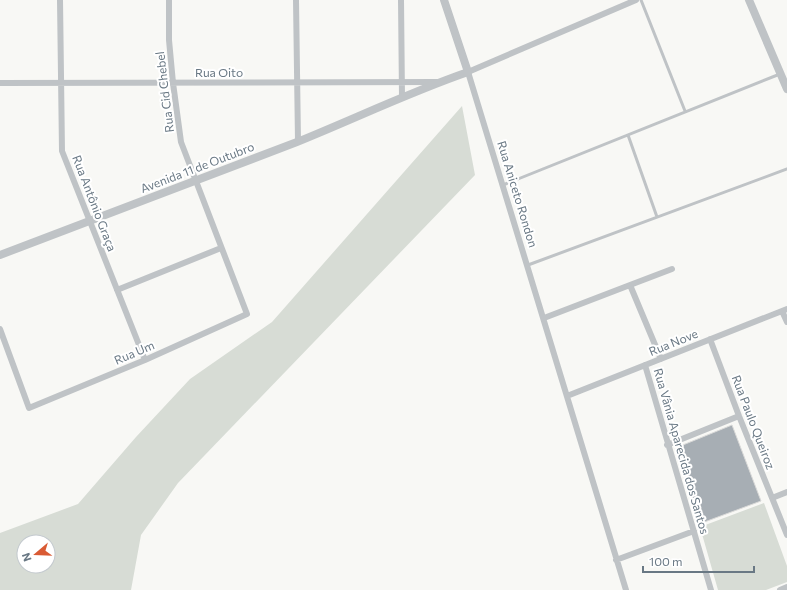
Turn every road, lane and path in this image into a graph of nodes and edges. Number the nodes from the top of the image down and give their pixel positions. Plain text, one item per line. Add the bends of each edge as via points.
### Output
1 (60, 0) edge
2 (169, 0) edge
3 (296, 0) edge
4 (401, 0) edge
5 (444, 0) edge
6 (636, 0) edge
7 (641, 0) edge
8 (749, 0) edge
9 (468, 72) junction
10 (780, 73) junction
11 (297, 82) junction
12 (402, 82) junction
13 (438, 82) junction
14 (0, 83) edge
15 (61, 83) junction
16 (173, 83) junction
17 (787, 90) edge
18 (402, 97) junction
19 (685, 112) junction
20 (628, 135) junction
21 (298, 141) junction
22 (787, 169) edge
23 (195, 180) junction
24 (503, 185) junction
25 (657, 217) junction
26 (90, 221) junction
27 (221, 248) junction
28 (0, 255) edge
29 (528, 265) junction
30 (672, 269) dead end
31 (630, 285) junction
32 (117, 290) junction
33 (785, 310) edge
34 (247, 314) joint
35 (544, 318) junction
36 (787, 322) edge
37 (0, 330) edge
38 (710, 339) junction
39 (661, 358) junction
40 (144, 360) junction
41 (644, 365) junction
42 (567, 396) junction
43 (739, 416) junction
44 (667, 445) junction
45 (787, 492) edge
46 (772, 498) junction
47 (694, 532) junction
48 (787, 535) edge
49 (616, 560) junction
50 (787, 587) edge
51 (626, 590) edge
52 (711, 590) edge
53 (780, 590) edge

1 - 15 street, Rua Antônio Graça
2 - 16 street, Rua Cid Chebel
3 - 11 street
4 - 12 street
5 - 9 street, Rua Aniceto Rondon
6 - 9 street
7 - 19 lane
8 - 10 street
9 - 13 street, Avenida 11 de Outubro
9 - 24 street, Rua Aniceto Rondon
10 - 17 street
10 - 19 lane
11 - 12 street, Rua Oito
11 - 16 street, Rua Oito
11 - 21 street
12 - 13 street, Rua Oito
12 - 18 street
13 - 18 street, Avenida 11 de Outubro
14 - 15 street, Rua Oito
15 - 16 street, Rua Oito
15 - 26 street, Rua Antônio Graça via 62,151
16 - 23 street, Rua Cid Chebel via 181,142
18 - 21 street, Avenida 11 de Outubro
19 - 20 lane
20 - 24 lane
20 - 25 lane
21 - 23 street, Avenida 11 de Outubro
22 - 25 lane
23 - 26 street, Avenida 11 de Outubro
23 - 27 street, Rua Cid Chebel
24 - 29 street, Rua Aniceto Rondon
25 - 29 lane
26 - 28 street, Avenida 11 de Outubro
26 - 32 street, Rua Antônio Graça
27 - 32 street
27 - 34 street, Rua Cid Chebel
29 - 35 street, Rua Aniceto Rondon
30 - 31 street
31 - 35 street
31 - 39 street
32 - 40 street, Rua Antônio Graça
33 - 36 street
33 - 38 street, Rua Nove
34 - 40 street, Rua Um
35 - 42 street, Rua Aniceto Rondon
37 - 40 street, Rua Um via 29,408
38 - 39 street, Rua Nove
38 - 43 street, Rua Paulo Queiroz
39 - 41 street, Rua Nove
41 - 42 street, Rua Nove
41 - 44 street, Rua Vânia Aparecida dos Santos
42 - 49 street
43 - 44 street
43 - 46 street, Rua Paulo Queiroz
44 - 47 street, Rua Vânia Aparecida dos Santos
45 - 46 street
46 - 48 street, Rua Paulo Queiroz
47 - 49 street
47 - 52 street, Rua Vânia Aparecida dos Santos
49 - 51 street
50 - 53 street

